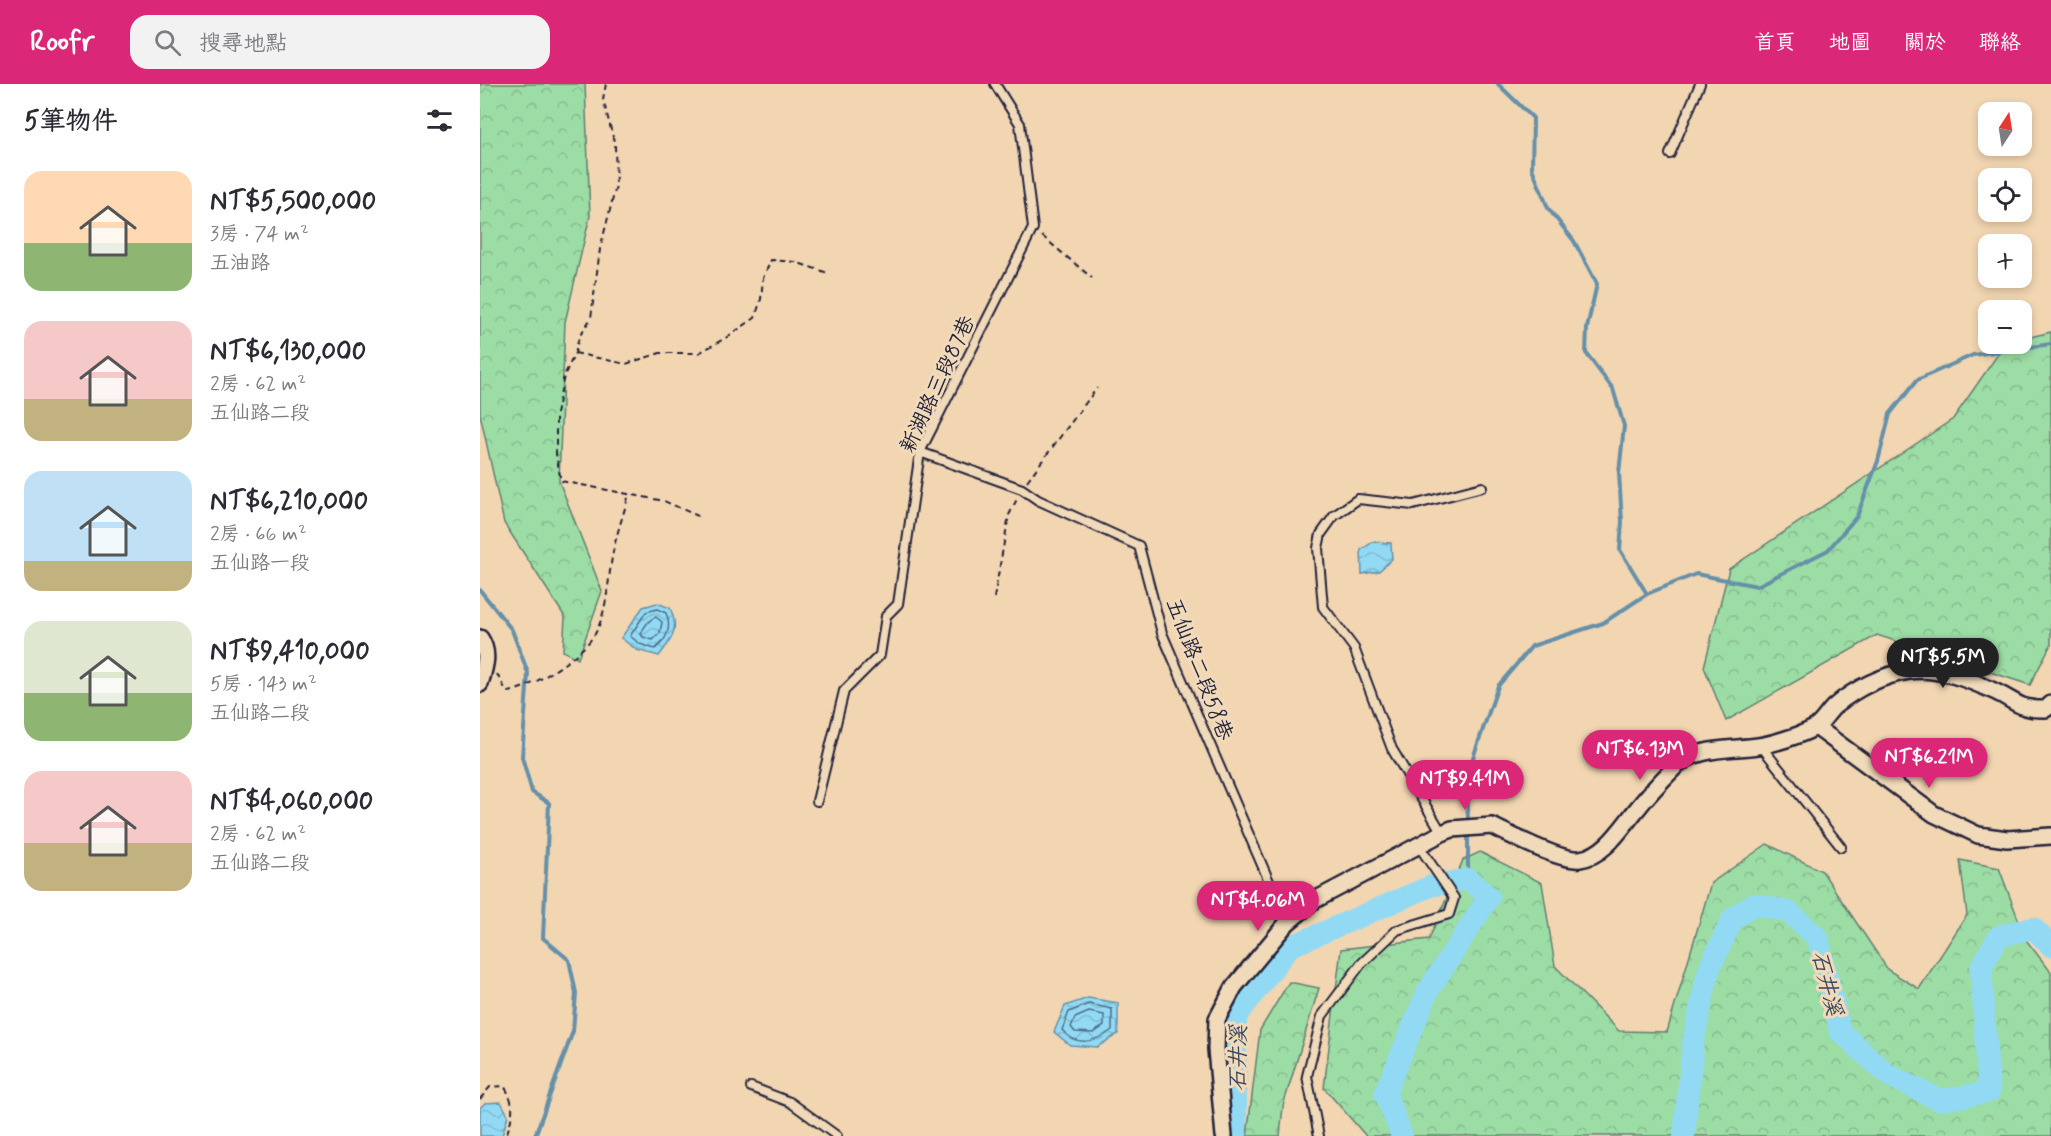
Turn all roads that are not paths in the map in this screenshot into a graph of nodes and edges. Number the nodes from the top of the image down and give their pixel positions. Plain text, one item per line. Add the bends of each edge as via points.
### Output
1 (995, 84) edge
2 (1700, 84) edge
3 (1670, 154) dead end
4 (920, 452) junction
5 (1482, 487) dead end
6 (480, 638) edge
7 (480, 684) edge
8 (2051, 704) edge
9 (1816, 727) junction
10 (1761, 746) junction
11 (817, 801) dead end
12 (1447, 831) junction
13 (2051, 836) edge
14 (1419, 846) junction
15 (1841, 847) dead end
16 (1287, 923) junction
17 (751, 1087) dead end
18 (837, 1136) edge
19 (1224, 1136) edge
20 (1320, 1136) edge

1 - 4 lane, 新湖路三段87巷 via 1020,124 1033,228
2 - 3 lane
4 - 11 lane, 新湖路三段87巷 via 898,604 886,616 880,655 844,692
4 - 16 lane, 五仙路二段58巷 via 1022,489 1139,546 1162,633
5 - 12 lane via 1413,506 1358,499 1334,516 1318,548 1323,606 1354,648 1392,749
6 - 7 street via 486,647
8 - 9 street via 2046,709 2032,710 1946,672 1910,671 1855,690
9 - 10 street
9 - 13 street via 1934,814 1978,835 2007,839
10 - 12 street via 1705,751 1685,759 1606,845 1580,860 1564,858 1492,826
10 - 15 lane
12 - 14 street
14 - 16 street via 1315,900
14 - 20 lane via 1454,898 1449,914 1396,930 1361,964 1322,1016 1307,1076
16 - 19 street via 1234,987 1217,1019
17 - 18 lane via 790,1102

